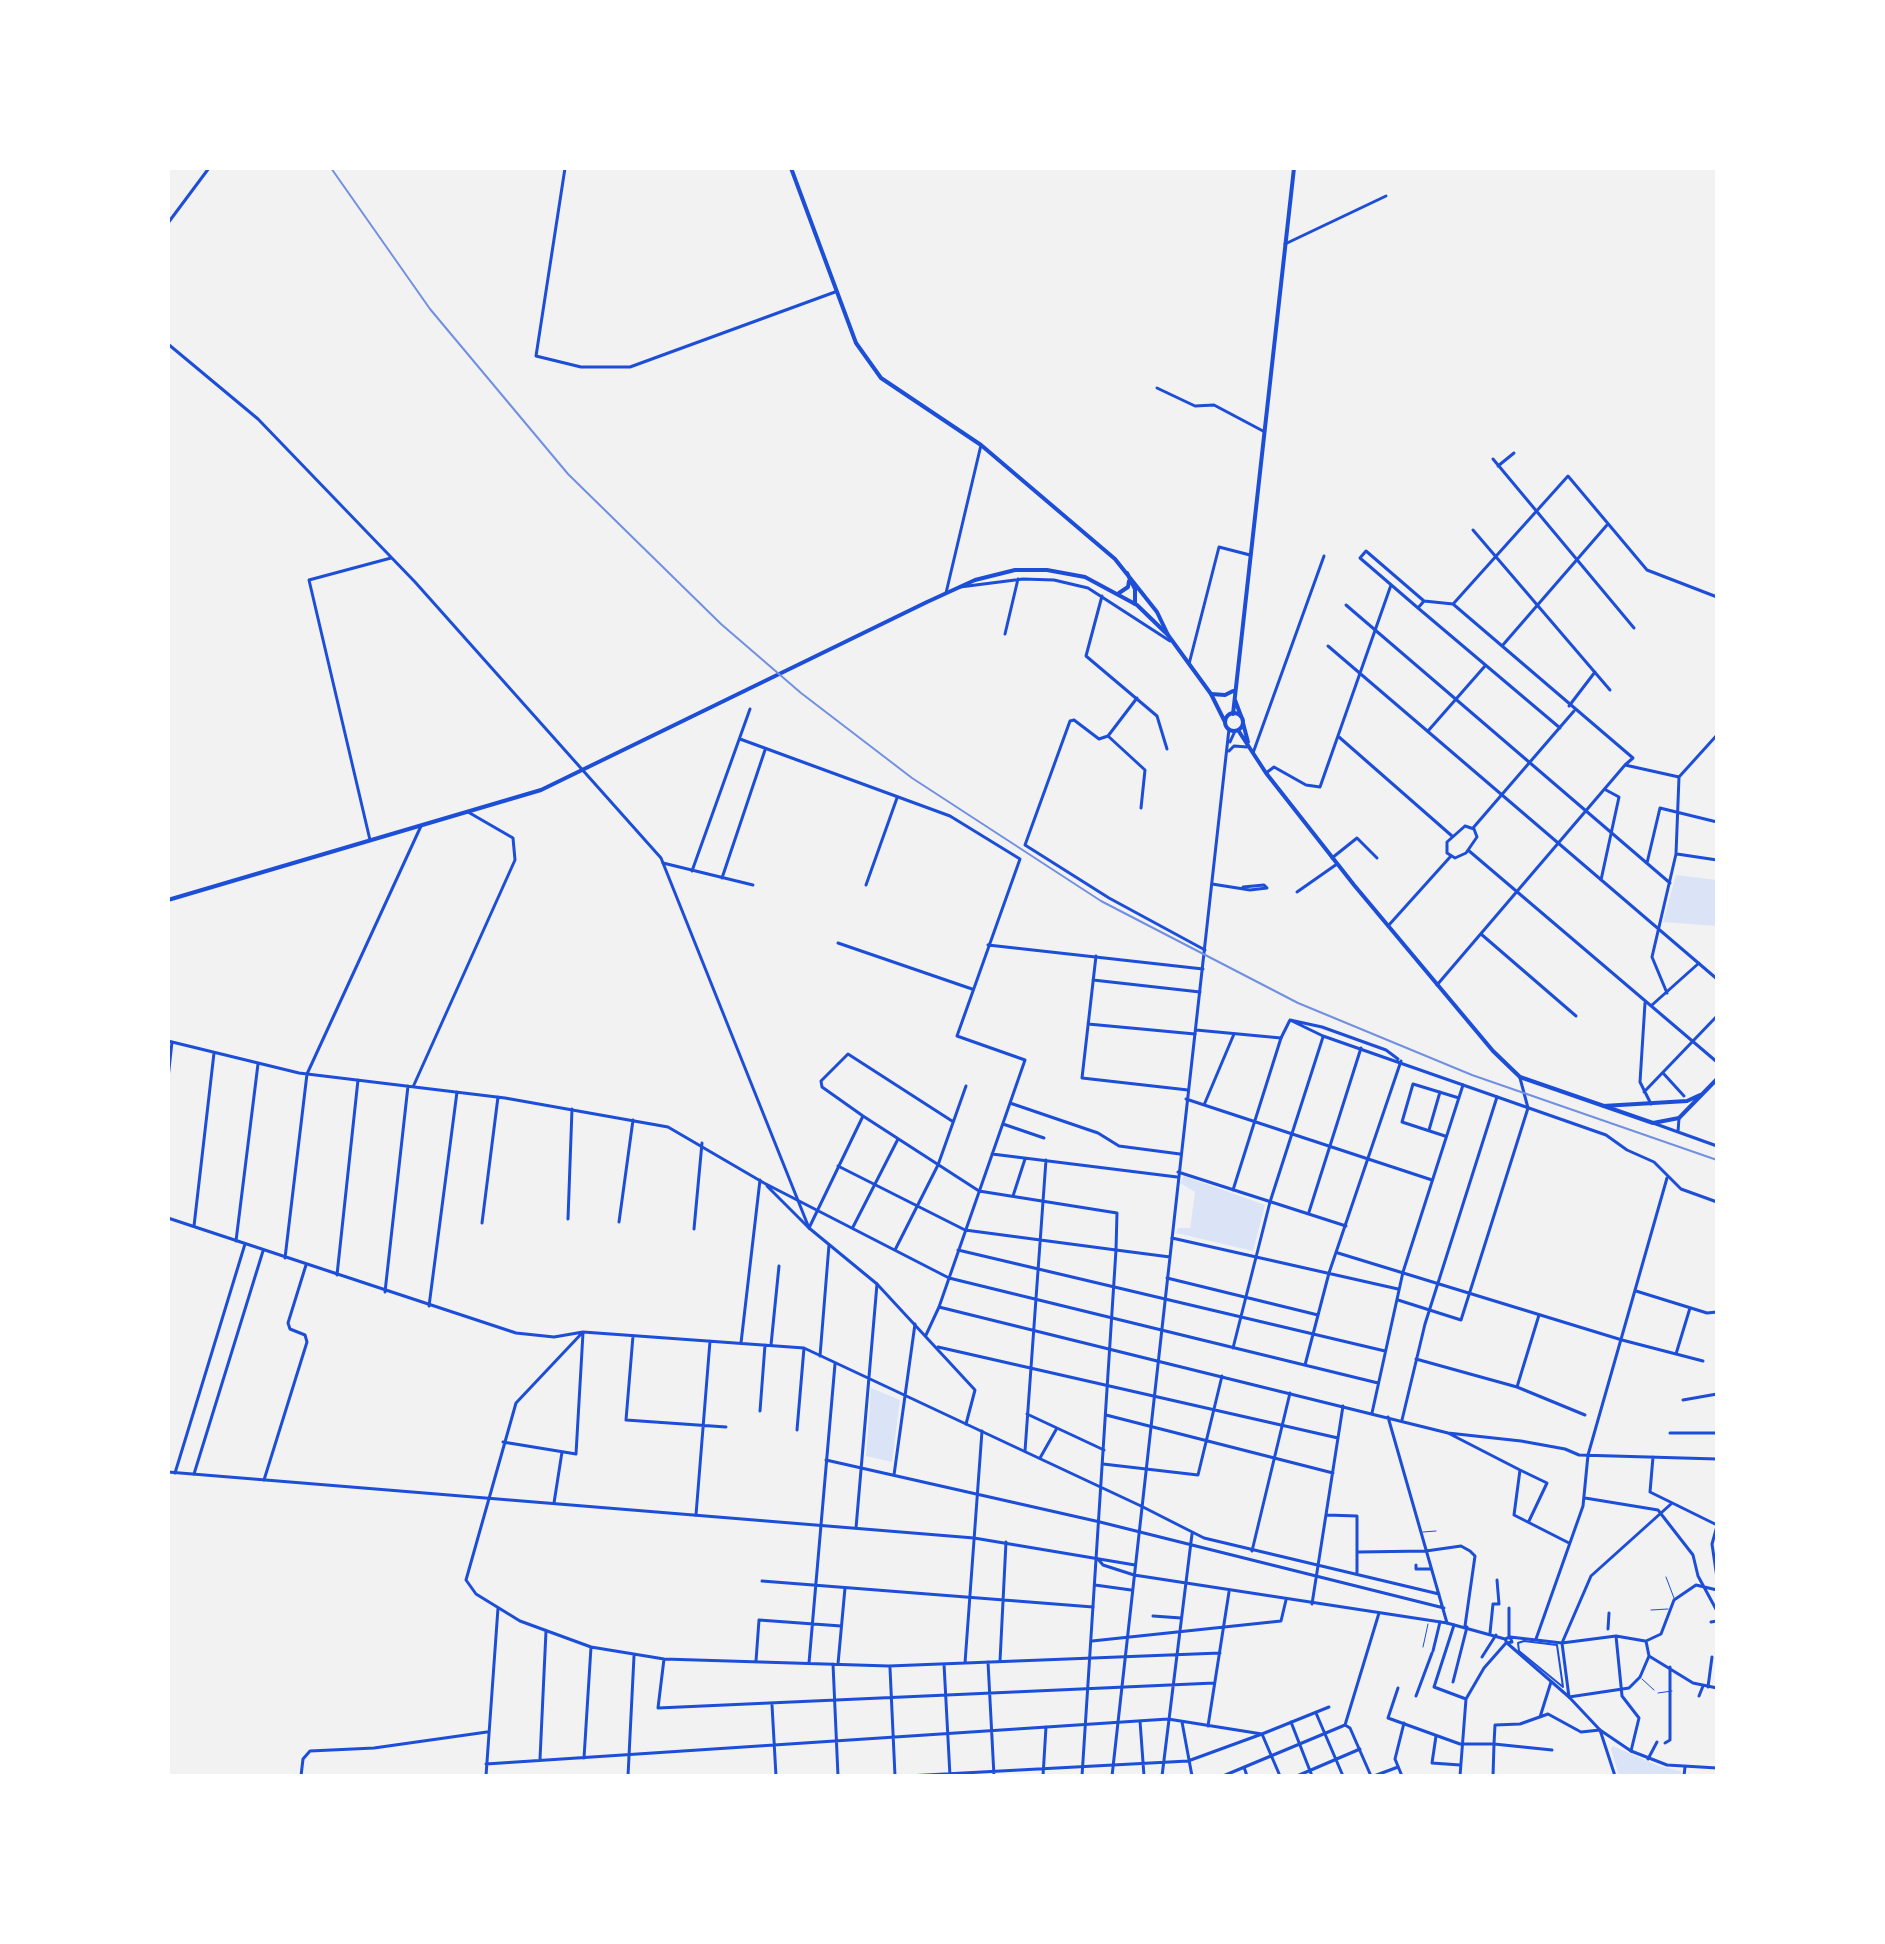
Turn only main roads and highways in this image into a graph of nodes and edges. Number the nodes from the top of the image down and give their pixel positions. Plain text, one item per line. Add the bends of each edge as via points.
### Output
1 (791, 168) edge
2 (1294, 168) edge
3 (1127, 571) junction
4 (1129, 578) junction
5 (1143, 591) junction
6 (1119, 593) junction
7 (1136, 604) junction
8 (1168, 635) junction
9 (1235, 690) junction
10 (1211, 694) junction
11 (1215, 700) junction
12 (1231, 714) junction
13 (1241, 716) junction
14 (1225, 722) junction
15 (1243, 723) junction
16 (1234, 730) junction
17 (1252, 751) junction
18 (168, 900) edge
19 (1717, 1079) edge
20 (1703, 1094) junction
21 (1675, 1102) junction
22 (1597, 1106) junction
23 (1634, 1106) junction
24 (1681, 1116) junction
25 (1634, 1117) junction

1 - 3 main road via 856,343 881,378 981,445
2 - 9 main road
3 - 4 main road
3 - 5 main road
4 - 6 main road via 1128,587
4 - 7 main road
5 - 7 main road
5 - 8 main road
6 - 7 main road
6 - 18 main road via 1085,577 1038,570 1005,573 960,587 584,772 468,812
7 - 8 main road
8 - 10 main road
9 - 10 main road
9 - 12 main road
9 - 13 main road
10 - 11 main road
11 - 12 main road
11 - 14 main road
12 - 13 main road
12 - 14 main road
13 - 15 main road
14 - 16 main road
15 - 16 main road
15 - 17 main road
16 - 17 main road
17 - 22 main road via 1332,858 1520,1077
19 - 20 main road
20 - 21 main road
20 - 24 main road
21 - 23 main road
21 - 24 main road via 1684,1106
22 - 23 main road
22 - 25 main road
23 - 25 main road
24 - 25 main road via 1653,1123

